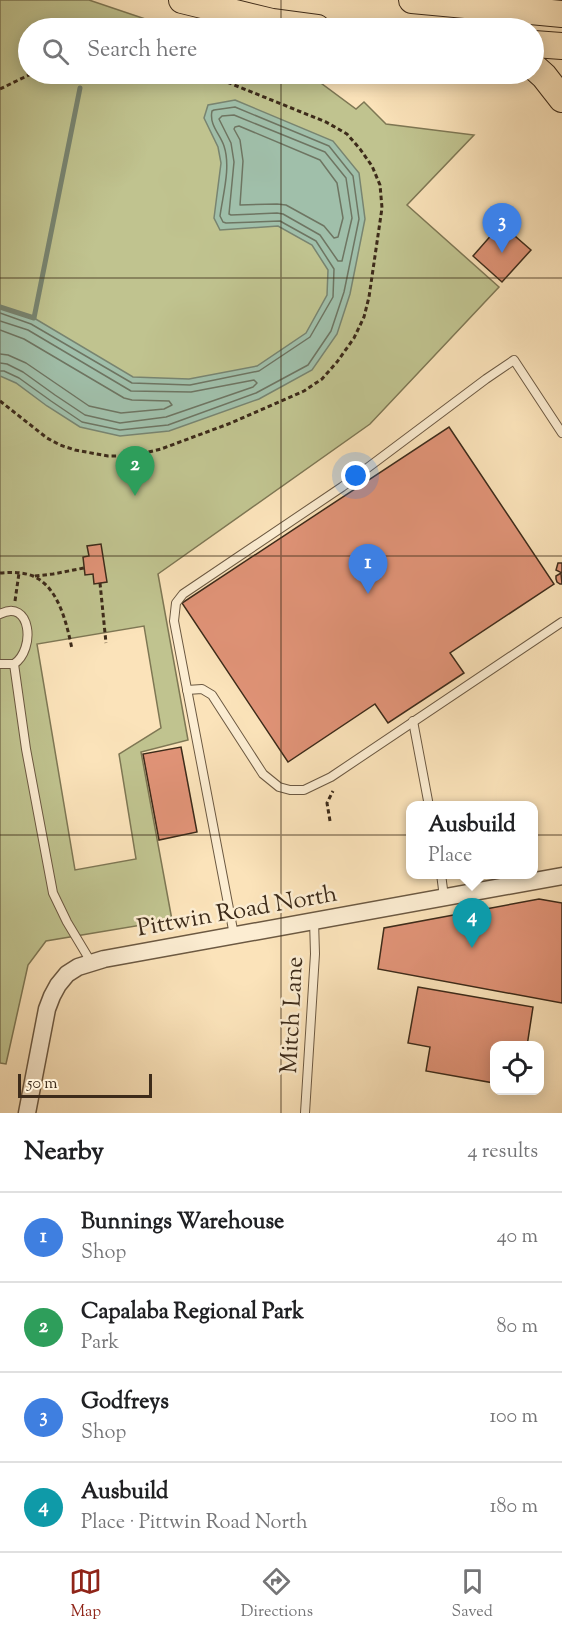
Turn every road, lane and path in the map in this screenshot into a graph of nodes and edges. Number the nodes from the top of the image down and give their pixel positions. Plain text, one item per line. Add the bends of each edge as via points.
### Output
1 (182, 0) edge
2 (414, 0) edge
3 (562, 14) edge
4 (256, 18) edge
5 (544, 45) edge
6 (562, 46) edge
7 (544, 76) edge
8 (18, 80) edge
9 (232, 84) edge
10 (0, 89) edge
11 (562, 99) edge
12 (0, 401) edge
13 (562, 433) edge
14 (84, 568) dead end
15 (0, 573) edge
16 (20, 573) junction
17 (34, 576) junction
18 (100, 583) dead end
19 (14, 611) junction
20 (0, 614) edge
21 (562, 622) edge
22 (106, 643) dead end
23 (72, 649) dead end
24 (0, 658) edge
25 (0, 664) edge
26 (14, 664) junction
27 (188, 690) junction
28 (414, 721) junction
29 (331, 777) junction
30 (428, 801) edge
31 (330, 820) dead end
32 (562, 876) edge
33 (442, 879) edge
34 (444, 897) junction
35 (314, 920) junction
36 (234, 935) junction
37 (91, 962) junction
38 (27, 1113) edge
39 (305, 1113) edge

1 - 4 main road
2 - 3 main road
5 - 6 main road
7 - 11 main road
8 - 10 path
9 - 12 path via 326,122 347,135 372,166 380,185 382,208 369,297 354,338 338,362 304,391 231,423 132,456 108,456 60,445
13 - 27 lane via 514,360 486,379 342,487 183,594 176,603 174,621
14 - 17 path
15 - 16 path
16 - 17 path
16 - 19 path
17 - 23 path via 60,604
18 - 22 path
19 - 20 lane
19 - 26 lane via 23,617 27,631 23,655
21 - 28 lane
24 - 26 lane
25 - 26 lane
26 - 37 lane via 53,893
27 - 29 lane via 202,689 212,695 263,774 279,787 304,790
27 - 36 lane
28 - 29 lane
28 - 30 lane
29 - 31 path via 333,790 327,803
32 - 34 street, Pittwin Road North
33 - 34 lane
34 - 35 street, Pittwin Road North
35 - 36 street, Pittwin Road North
35 - 39 lane, Mitch Lane
36 - 37 street, Pittwin Road North
37 - 38 street, Pittwin Road North via 67,974 52,996

